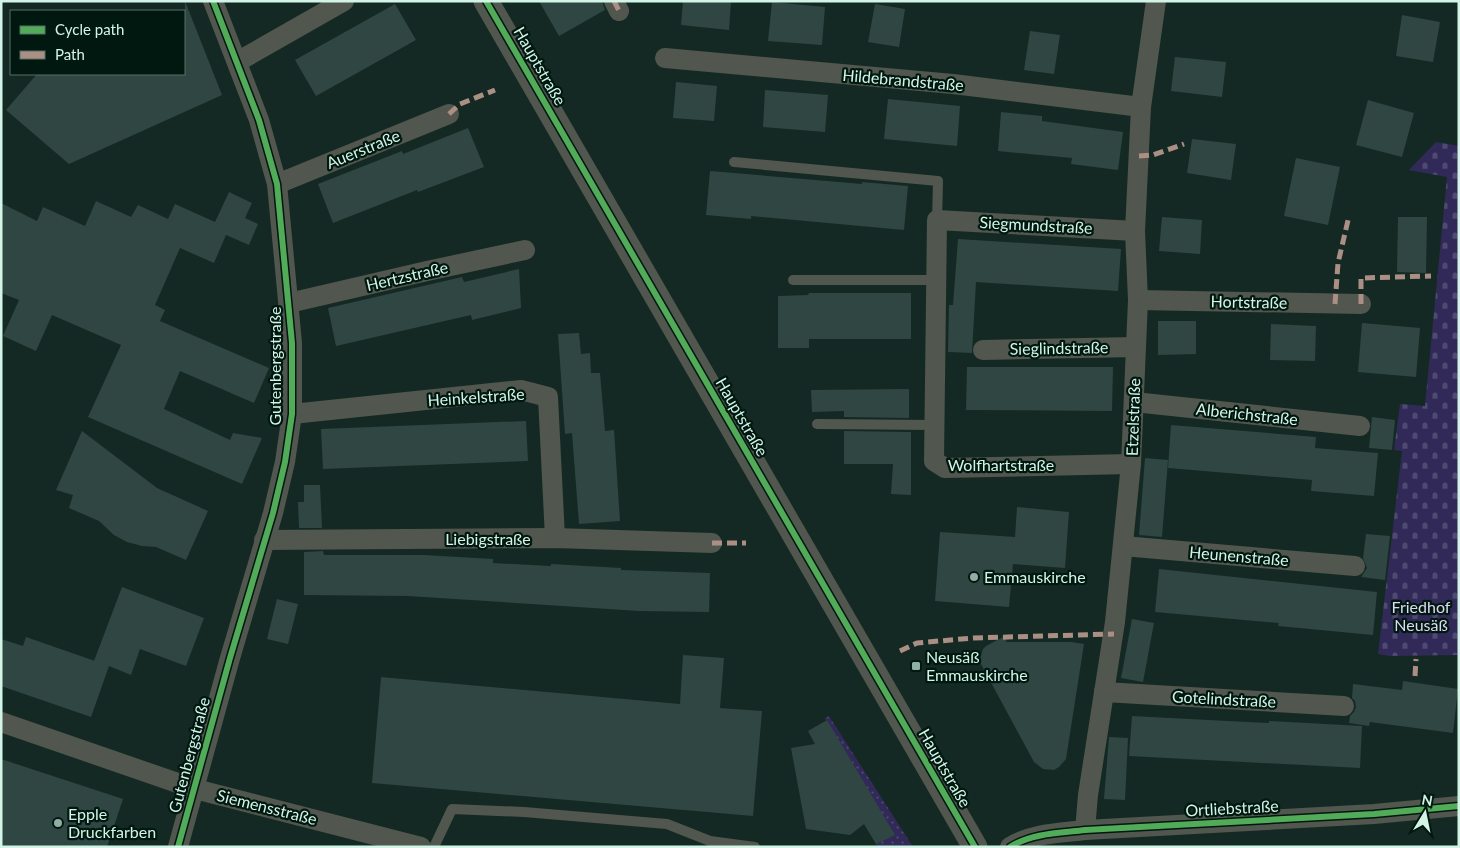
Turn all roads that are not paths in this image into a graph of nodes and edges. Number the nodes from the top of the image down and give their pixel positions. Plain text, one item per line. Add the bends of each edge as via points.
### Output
1 (213, 1) edge
2 (344, 1) edge
3 (486, 1) edge
4 (1156, 1) edge
5 (665, 58) dead end
6 (238, 62) junction
7 (1141, 107) junction
8 (449, 114) dead end
9 (734, 162) dead end
10 (277, 184) junction
11 (937, 220) junction
12 (1135, 231) junction
13 (525, 250) dead end
14 (793, 280) dead end
15 (937, 280) junction
16 (1138, 300) junction
17 (290, 302) junction
18 (1361, 304) dead end
19 (1136, 347) junction
20 (983, 350) dead end
21 (1134, 402) junction
22 (292, 414) junction
23 (817, 424) dead end
24 (934, 425) junction
25 (1360, 426) dead end
26 (1131, 464) junction
27 (555, 538) junction
28 (264, 540) junction
29 (712, 543) dead end
30 (1123, 546) junction
31 (1355, 566) dead end
32 (1104, 692) junction
33 (1344, 706) dead end
34 (1, 722) edge
35 (195, 789) junction
36 (1459, 806) edge
37 (1085, 830) junction
38 (178, 847) edge
39 (421, 847) edge
40 (434, 847) edge
41 (755, 847) edge
42 (975, 847) edge
43 (1010, 847) edge

1 - 6 street, Gutenbergstraße
2 - 6 street
3 - 42 street, Hauptstraße
4 - 7 street, Etzelstraße
5 - 7 street, Hildebrandstraße via 953,84
6 - 10 street, Gutenbergstraße
7 - 12 street, Etzelstraße
8 - 10 street, Auerstraße
9 - 11 lane, Wolfhartstraße via 938,181
10 - 17 street, Gutenbergstraße
11 - 12 street, Siegmundstraße
11 - 15 street, Wolfhartstraße
12 - 16 street, Etzelstraße
13 - 17 street, Hertzstraße
14 - 15 lane
15 - 24 street, Wolfhartstraße
16 - 18 street, Hortstraße
16 - 19 street, Etzelstraße
17 - 22 street, Gutenbergstraße
19 - 20 street, Sieglindstraße
19 - 21 street, Etzelstraße
21 - 25 street, Alberichstraße
21 - 26 street, Etzelstraße
22 - 27 street, Heinkelstraße via 521,390 548,397
22 - 28 street, Gutenbergstraße via 285,462
23 - 24 lane
24 - 26 street, Wolfhartstraße via 934,461 946,468
26 - 30 street, Etzelstraße
27 - 28 street, Liebigstraße
27 - 29 street, Liebigstraße
28 - 35 street, Gutenbergstraße
30 - 31 street, Heunenstraße
30 - 32 street, Etzelstraße via 1115,628
32 - 33 street, Gotelindstraße
32 - 37 street, Etzelstraße
34 - 35 street, Siemensstraße
35 - 38 street, Gutenbergstraße
35 - 39 street, Siemensstraße
36 - 37 street, Ortliebstraße via 1374,814
37 - 43 street, Ortliebstraße via 1044,834
40 - 41 lane via 452,809 667,824 710,841

